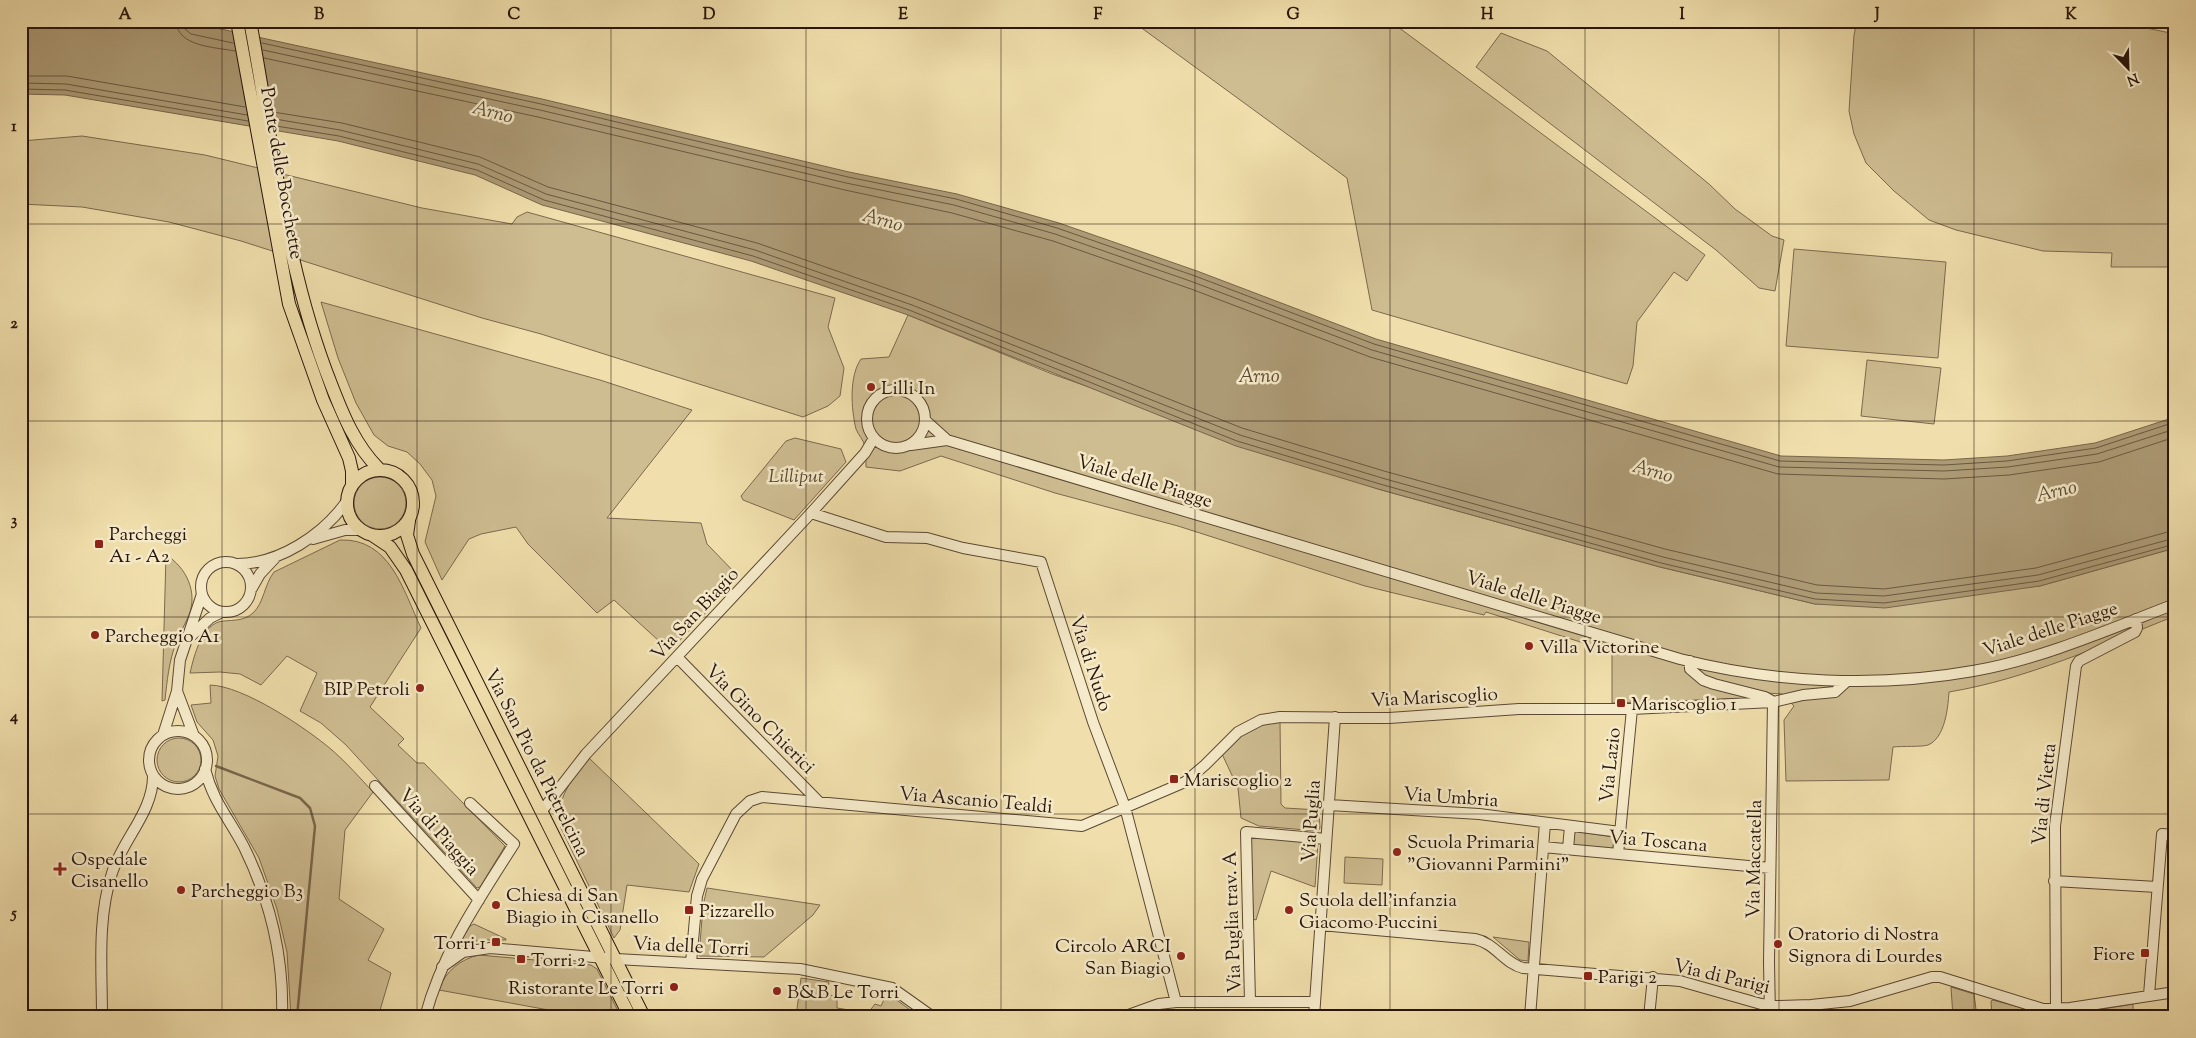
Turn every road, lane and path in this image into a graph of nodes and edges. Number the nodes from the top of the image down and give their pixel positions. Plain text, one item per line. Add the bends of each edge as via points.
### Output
1 (237, 21) edge
2 (250, 21) edge
3 (303, 328) junction
4 (926, 421) junction
5 (874, 438) junction
6 (947, 440) junction
7 (911, 445) junction
8 (379, 469) junction
9 (352, 486) junction
10 (347, 501) junction
11 (811, 512) junction
12 (409, 521) junction
13 (360, 530) junction
14 (372, 535) junction
15 (301, 543) junction
16 (280, 554) junction
17 (236, 564) junction
18 (252, 589) junction
19 (202, 594) junction
20 (2175, 604) edge
21 (222, 612) junction
22 (2136, 619) junction
23 (189, 638) junction
24 (678, 658) junction
25 (1690, 661) junction
26 (1847, 681) junction
27 (177, 691) junction
28 (1772, 702) junction
29 (1632, 709) junction
30 (1335, 717) junction
31 (163, 735) junction
32 (194, 736) junction
33 (206, 769) junction
34 (153, 776) junction
35 (375, 786) dead end
36 (819, 802) junction
37 (470, 803) dead end
38 (1329, 805) junction
39 (1125, 807) junction
40 (542, 812) junction
41 (1545, 823) junction
42 (1570, 826) junction
43 (1620, 832) junction
44 (2175, 836) edge
45 (1326, 839) junction
46 (1543, 847) junction
47 (1568, 849) junction
48 (1618, 854) junction
49 (1770, 868) junction
50 (2054, 881) junction
51 (2157, 887) junction
52 (479, 900) junction
53 (1321, 925) junction
54 (600, 958) junction
55 (616, 959) junction
56 (691, 963) junction
57 (442, 966) junction
58 (1535, 969) junction
59 (1653, 977) junction
60 (2175, 992) edge
61 (2149, 995) junction
62 (1176, 1002) junction
63 (1250, 1002) junction
64 (1315, 1002) junction
65 (1770, 1005) junction
66 (2056, 1009) junction
67 (102, 1017) edge
68 (282, 1017) edge
69 (426, 1017) edge
70 (630, 1017) edge
71 (644, 1017) edge
72 (933, 1017) edge
73 (1123, 1017) edge
74 (1314, 1017) edge
75 (1530, 1017) edge
76 (1649, 1017) edge
77 (1770, 1017) edge

1 - 3 main road, Ponte delle Bocchette via 281,270
2 - 3 main road, Ponte delle Bocchette
3 - 8 main road via 348,425 363,452
3 - 9 main road via 323,400 349,458
4 - 5 street via 924,409 912,395 901,390 886,392 874,400 869,409 868,424
4 - 6 street, Viale delle Piagge
4 - 7 street via 922,434
5 - 7 street via 883,446 892,448
5 - 11 street, Via San Biagio via 865,453
6 - 7 street, Viale delle Piagge
6 - 25 street, Viale delle Piagge
8 - 9 main road via 363,474
8 - 12 main road via 399,474 410,486 414,501
9 - 10 main road
10 - 13 main road via 349,514
10 - 15 street via 334,519
11 - 24 street, Via San Biagio
11 - 39 street, Via di Nudo via 886,537 927,538 1041,562
12 - 14 main road via 393,534
12 - 40 main road, Via San Pio da Pietrelcina via 407,535 413,554
13 - 14 main road
13 - 15 street via 336,532
14 - 54 main road, Via San Pio da Pietrelcina via 390,547 406,570
15 - 16 street
16 - 17 street
16 - 18 street via 264,568
17 - 18 street via 248,574
17 - 19 street via 221,562 208,569 201,583
18 - 21 street via 244,604 234,611
19 - 21 street via 212,608
19 - 23 street
20 - 22 street, Viale delle Piagge
21 - 23 street via 200,625
22 - 26 street, Viale delle Piagge via 2031,657 1974,671 1888,681
22 - 50 street, Via di Vietta via 2134,632 2079,661 2076,666 2055,826
23 - 27 street via 180,660
24 - 36 street, Via Gino Chierici
24 - 40 street, Via San Biagio via 602,736
25 - 26 street, Viale delle Piagge via 1789,677
25 - 28 street via 1690,669 1703,680 1765,697
26 - 28 street via 1834,692
27 - 31 street
27 - 32 street
28 - 29 street, Via Mariscoglio
28 - 49 street, Via Maccatella
29 - 30 street, Via Mariscoglio via 1519,709 1390,718
29 - 43 street, Via Lazio
30 - 38 street, Via Puglia
30 - 39 street, Via Mariscoglio via 1280,717 1257,721 1238,732 1185,782
31 - 32 street via 180,731
31 - 34 street via 154,743 150,754
32 - 33 street via 205,751
33 - 34 street via 194,784 181,789 164,785
33 - 68 street via 216,801 244,847 265,898 279,959
34 - 67 street via 151,796 117,859 106,893 102,920
35 - 52 street, Via di Piaggia
36 - 39 street, Via Ascanio Tealdi via 1079,826
36 - 56 street, Via Ascanio Tealdi via 762,797 750,801 736,814 699,887
37 - 52 street via 514,844
38 - 41 street, Via Umbria via 1453,812
38 - 45 street, Via Puglia
39 - 62 street, Via di Nudo
40 - 55 main road, Via San Pio da Pietrelcina
41 - 42 street, Via Umbria
41 - 46 street
42 - 43 street, Via Umbria
42 - 47 street
43 - 48 street, Via Lazio
44 - 51 street via 2162,834
45 - 53 street, Via Puglia
45 - 63 street, Via Puglia trav. A via 1246,832
46 - 47 street, Via Toscana
46 - 58 street
47 - 48 street, Via Toscana
48 - 49 street, Via Toscana
49 - 65 street, Via Maccatella
50 - 51 street
50 - 66 street, Via di Vietta
51 - 61 street
52 - 57 street
53 - 58 street, Via di Parigi via 1478,940 1490,945 1516,966
53 - 64 street, Via Puglia
54 - 55 street, Via delle Torri
54 - 57 street, Via delle Torri via 483,948 463,952
54 - 70 main road, Via San Pio da Pietrelcina
55 - 56 street, Via delle Torri
55 - 71 main road, Via San Pio da Pietrelcina
56 - 72 street, Via delle Torri via 800,969 847,977 892,988
57 - 69 street
58 - 59 street, Via di Parigi
58 - 75 street
59 - 65 street, Via di Parigi via 1692,983
59 - 76 street
60 - 61 street, Via di Parigi
61 - 66 street, Via di Parigi
62 - 63 street
62 - 73 street via 1159,1004
63 - 64 street
64 - 74 street, Via Puglia
65 - 66 street, Via di Parigi via 1844,1002 1936,977 2038,1008
65 - 77 street, Via Maccatella

